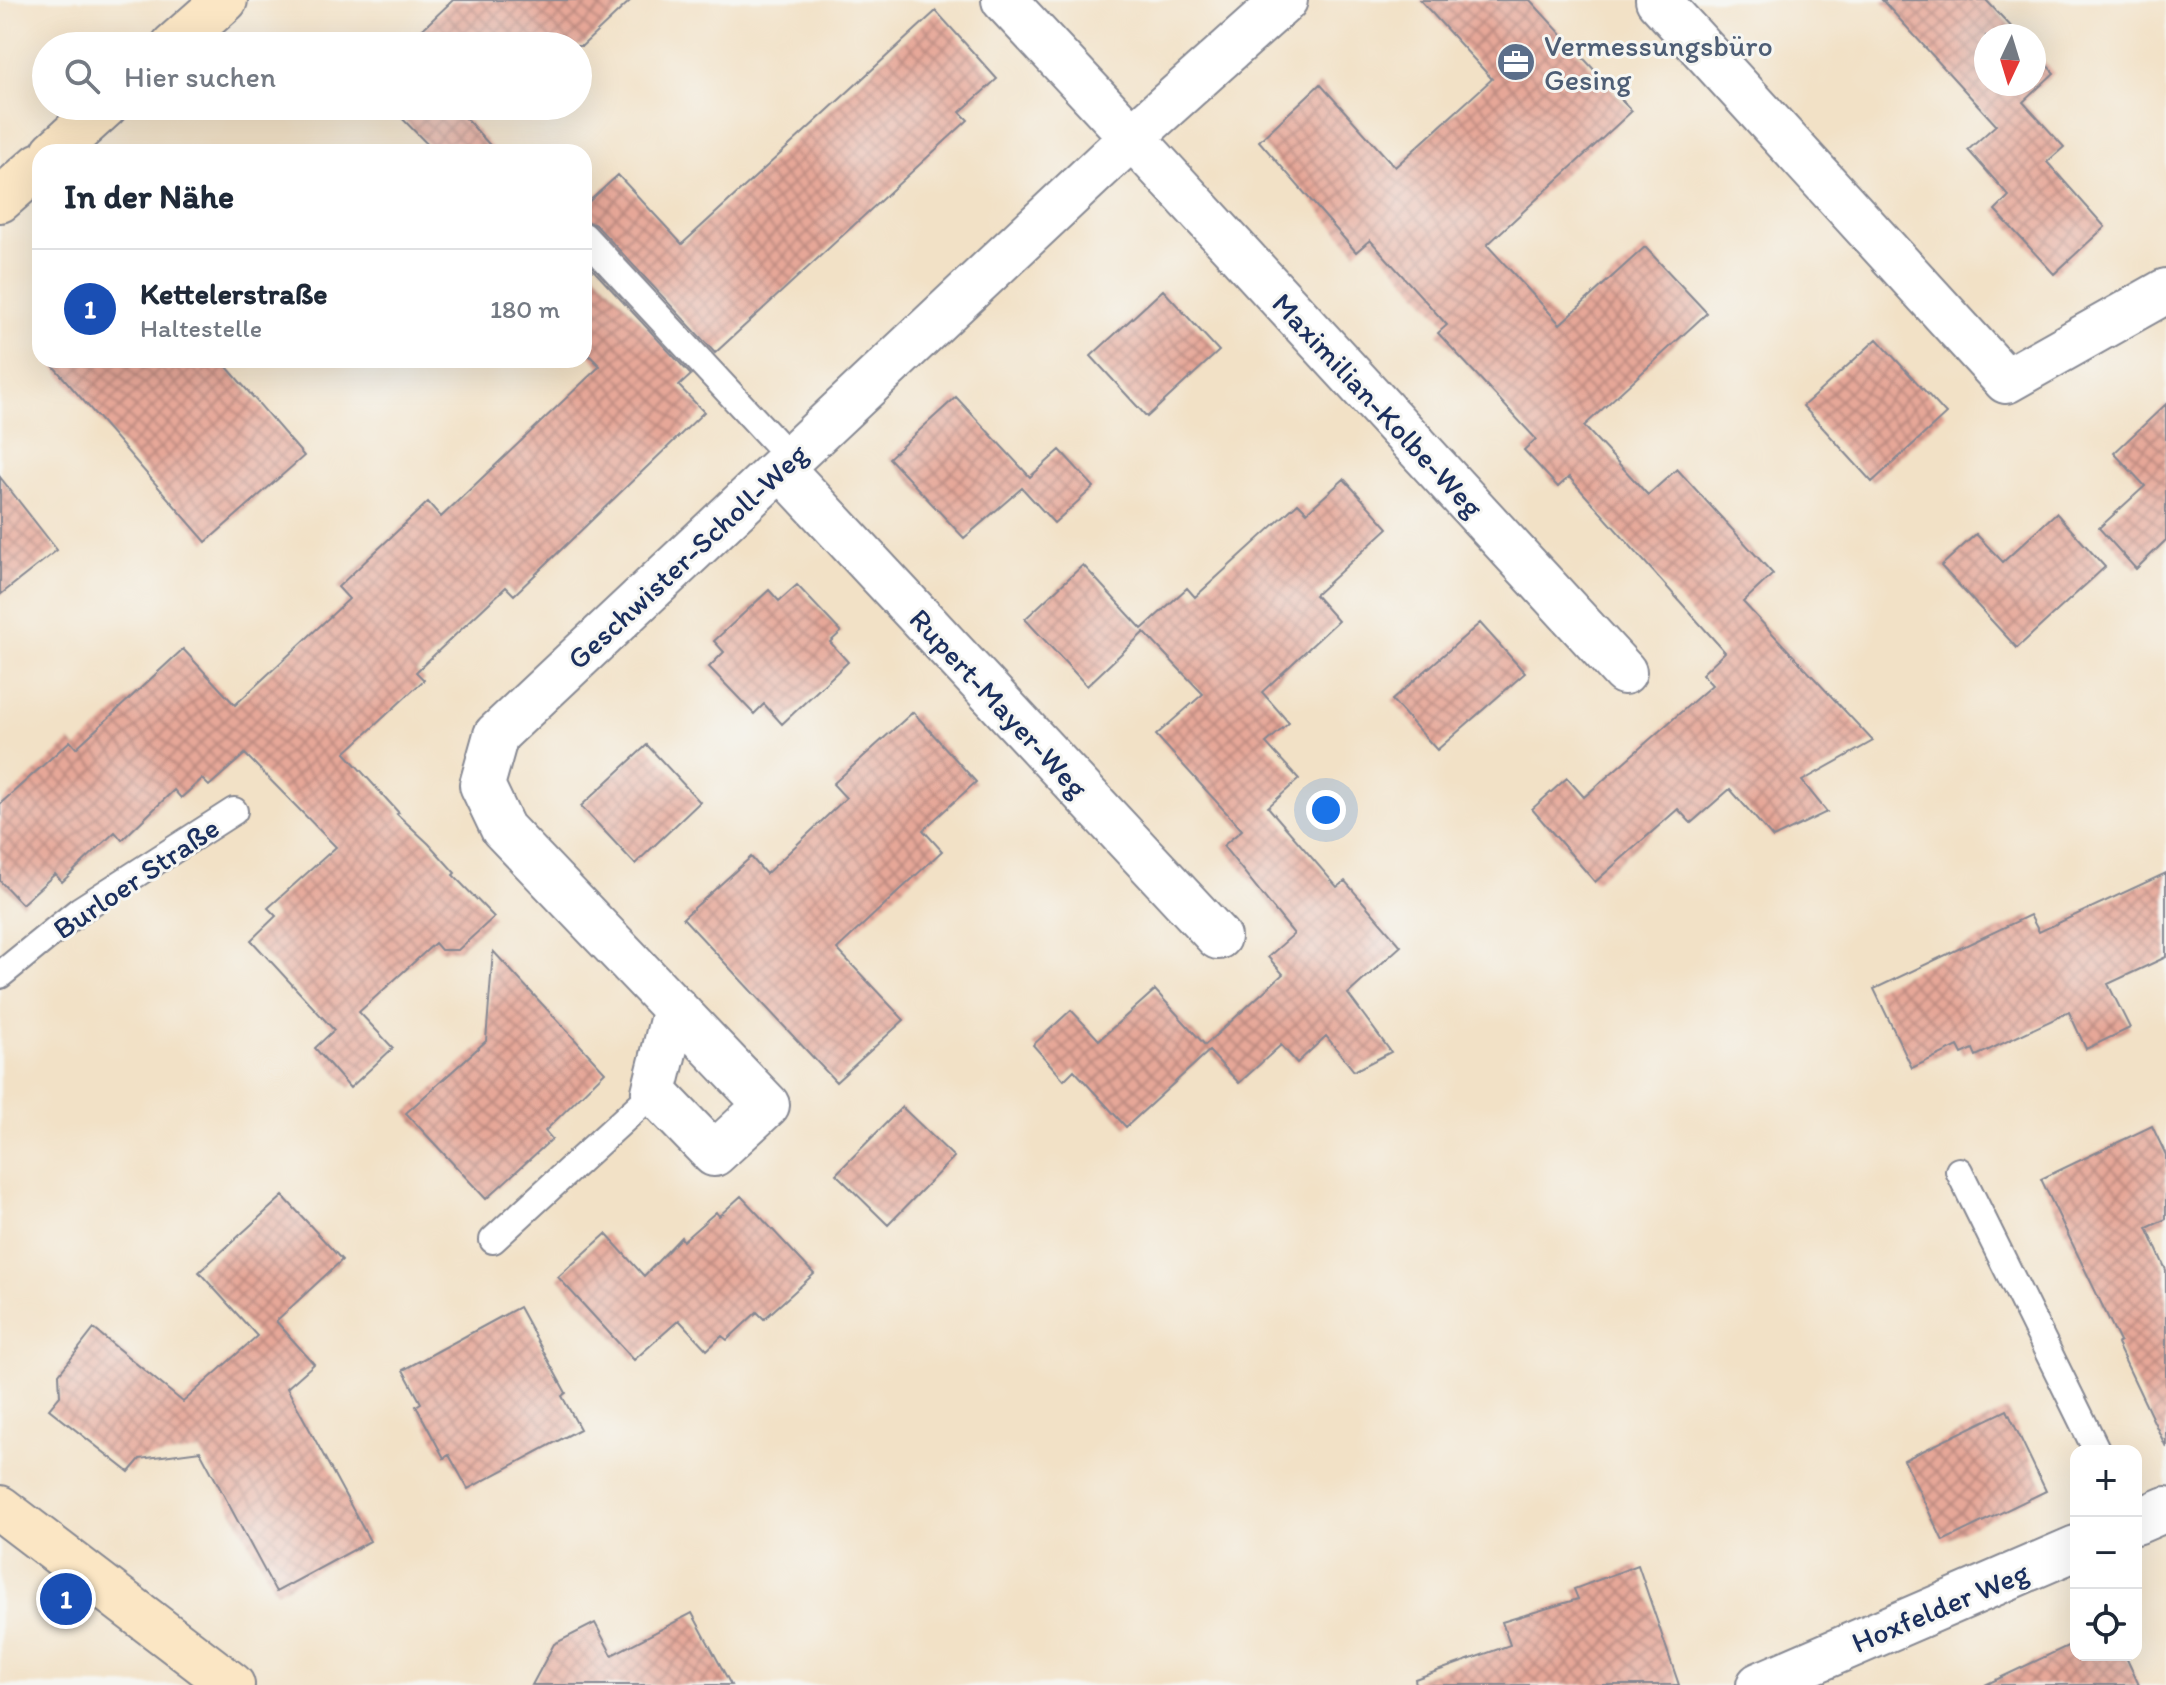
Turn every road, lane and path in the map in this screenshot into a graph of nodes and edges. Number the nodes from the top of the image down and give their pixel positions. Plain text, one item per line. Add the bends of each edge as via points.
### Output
1 (225, 0) edge
2 (1004, 0) edge
3 (1285, 0) edge
4 (1658, 0) edge
5 (189, 32) edge
6 (89, 120) edge
7 (1132, 137) junction
8 (63, 144) edge
9 (32, 172) edge
10 (0, 200) edge
11 (592, 245) edge
12 (2166, 291) edge
13 (786, 464) junction
14 (1624, 672) dead end
15 (234, 811) dead end
16 (1218, 937) dead end
17 (0, 975) edge
18 (675, 1008) junction
19 (654, 1092) junction
20 (1959, 1171) dead end
21 (493, 1240) dead end
22 (2094, 1445) edge
23 (0, 1508) edge
24 (2166, 1509) edge
25 (2142, 1519) edge
26 (2070, 1551) edge
27 (232, 1685) edge
28 (1759, 1685) edge

1 - 5 main road
2 - 7 street, Maximilian-Kolbe-Weg
3 - 7 street, Geschwister-Scholl-Weg
4 - 12 street via 2006,381
6 - 8 main road
7 - 13 street, Geschwister-Scholl-Weg
7 - 14 street, Maximilian-Kolbe-Weg
9 - 10 main road
11 - 13 lane
13 - 16 street, Rupert-Mayer-Weg
13 - 18 street, Geschwister-Scholl-Weg via 496,735 482,785 503,829
15 - 17 lane, Burloer Straße via 80,910
18 - 19 street
18 - 19 street, Geschwister-Scholl-Weg via 767,1105 714,1154
19 - 21 lane
20 - 22 lane
23 - 27 main road
24 - 25 street
26 - 28 street, Hoxfelder Weg

